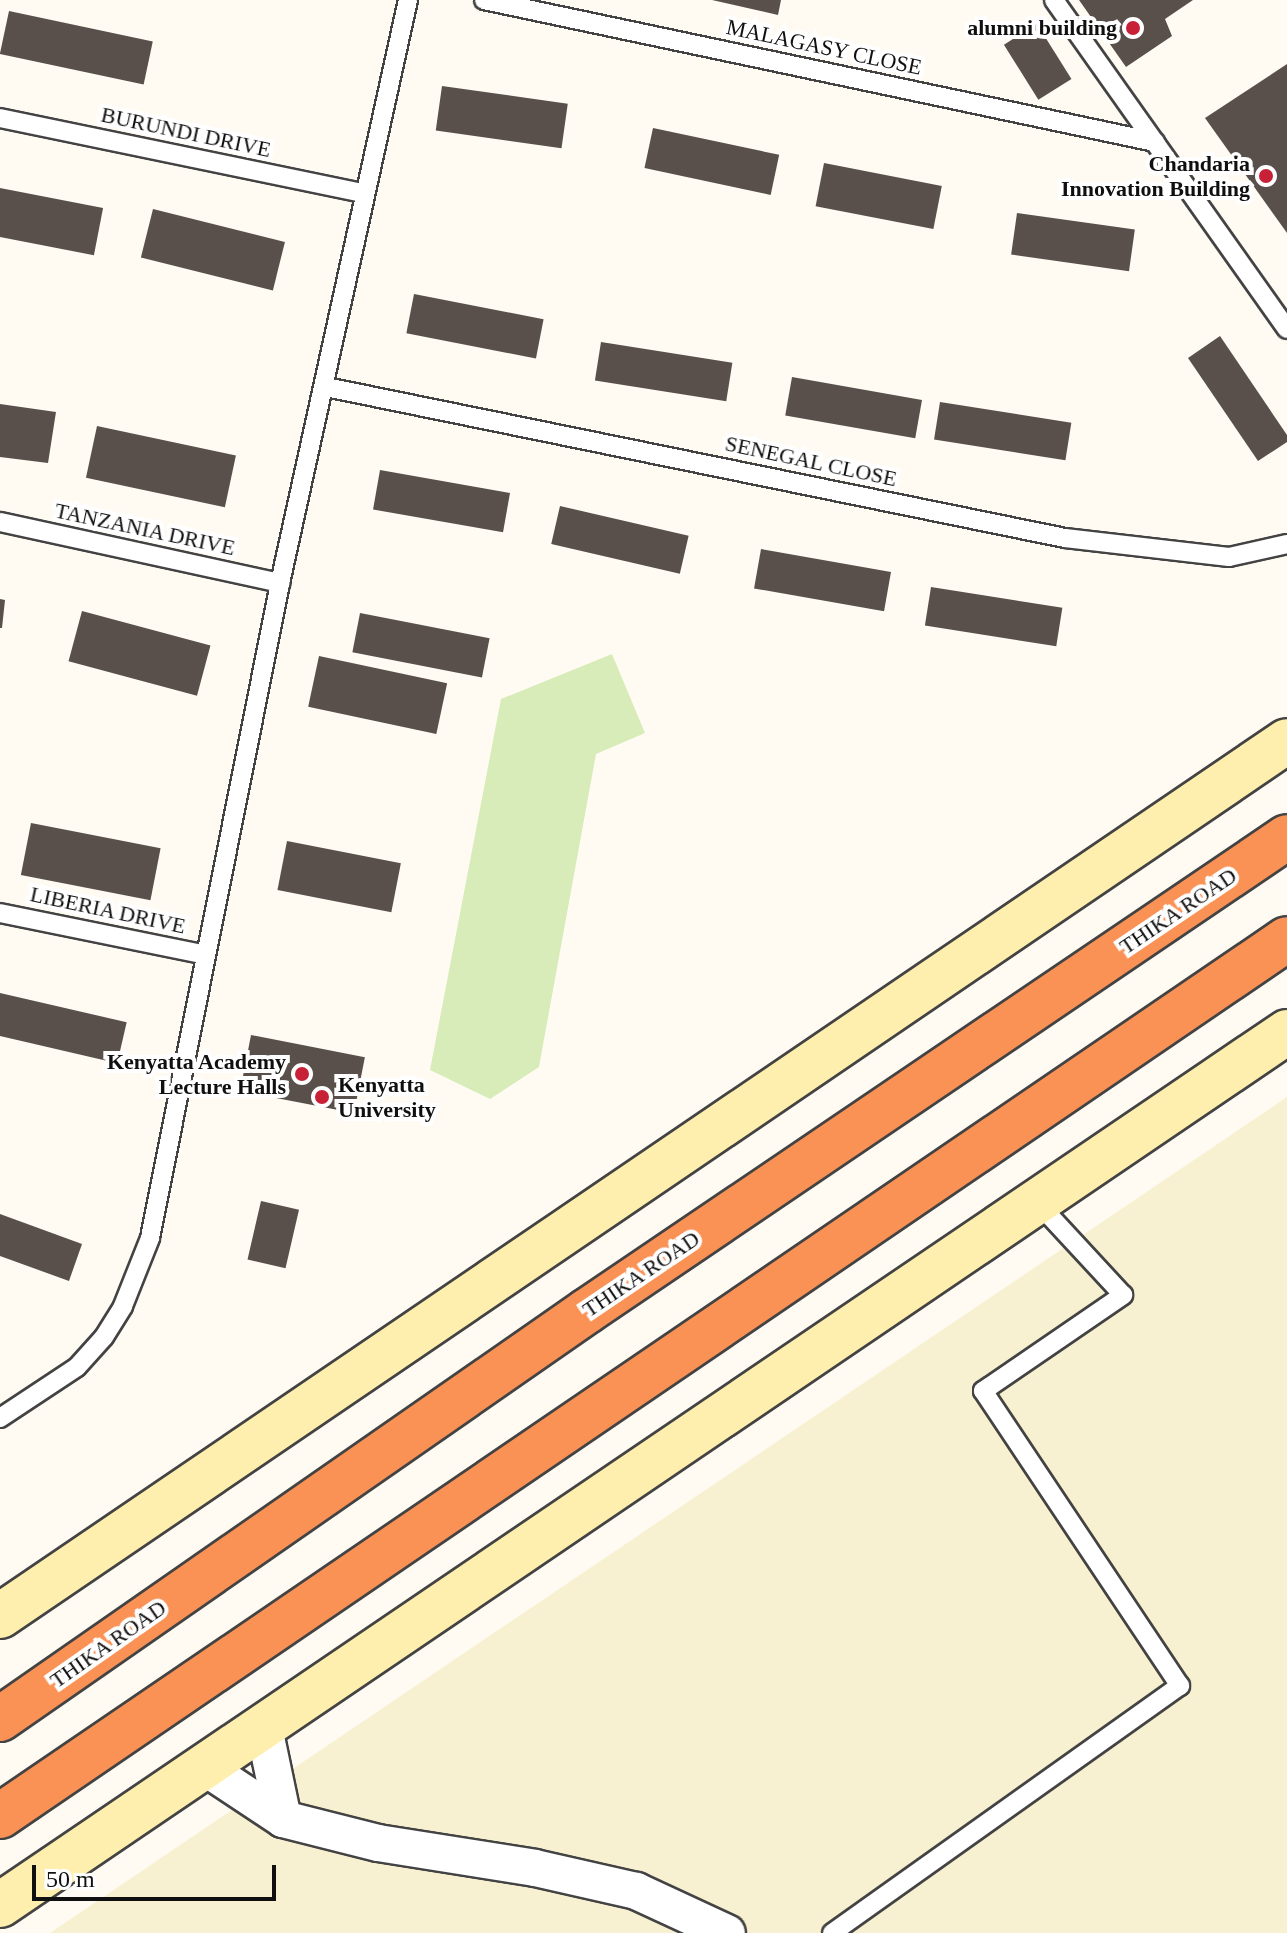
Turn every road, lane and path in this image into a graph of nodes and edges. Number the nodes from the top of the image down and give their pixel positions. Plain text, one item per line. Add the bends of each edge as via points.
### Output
1 (408, 0) edge
2 (484, 0) edge
3 (1054, 0) edge
4 (0, 118) edge
5 (1155, 142) junction
6 (363, 193) junction
7 (1287, 329) edge
8 (326, 387) junction
9 (0, 522) edge
10 (1287, 544) edge
11 (280, 583) junction
12 (1287, 741) edge
13 (1287, 837) edge
14 (0, 913) edge
15 (1287, 939) edge
16 (206, 955) junction
17 (1287, 1032) edge
18 (1036, 1201) junction
19 (3, 1410) edge
20 (0, 1616) edge
21 (0, 1719) edge
22 (263, 1723) junction
23 (203, 1766) junction
24 (0, 1816) edge
25 (283, 1819) junction
26 (0, 1905) edge
27 (727, 1933) edge
28 (832, 1933) edge

1 - 6 lane
2 - 5 lane, MALAGASY CLOSE
3 - 5 lane
4 - 6 lane, BURUNDI DRIVE
5 - 7 lane
6 - 8 lane
8 - 10 lane, SENEGAL CLOSE via 1065,538 1229,557
8 - 11 lane
9 - 11 lane, TANZANIA DRIVE
11 - 16 lane
12 - 20 main road
13 - 21 highway, THIKA ROAD via 587,1311
14 - 16 lane, LIBERIA DRIVE
15 - 24 highway
16 - 19 lane via 150,1238 123,1306 77,1367
17 - 18 main road
18 - 22 main road
18 - 28 lane via 1123,1295 983,1391 1180,1686
22 - 23 main road
22 - 25 street
23 - 25 street
23 - 26 main road
25 - 27 street via 378,1843 624,1888

